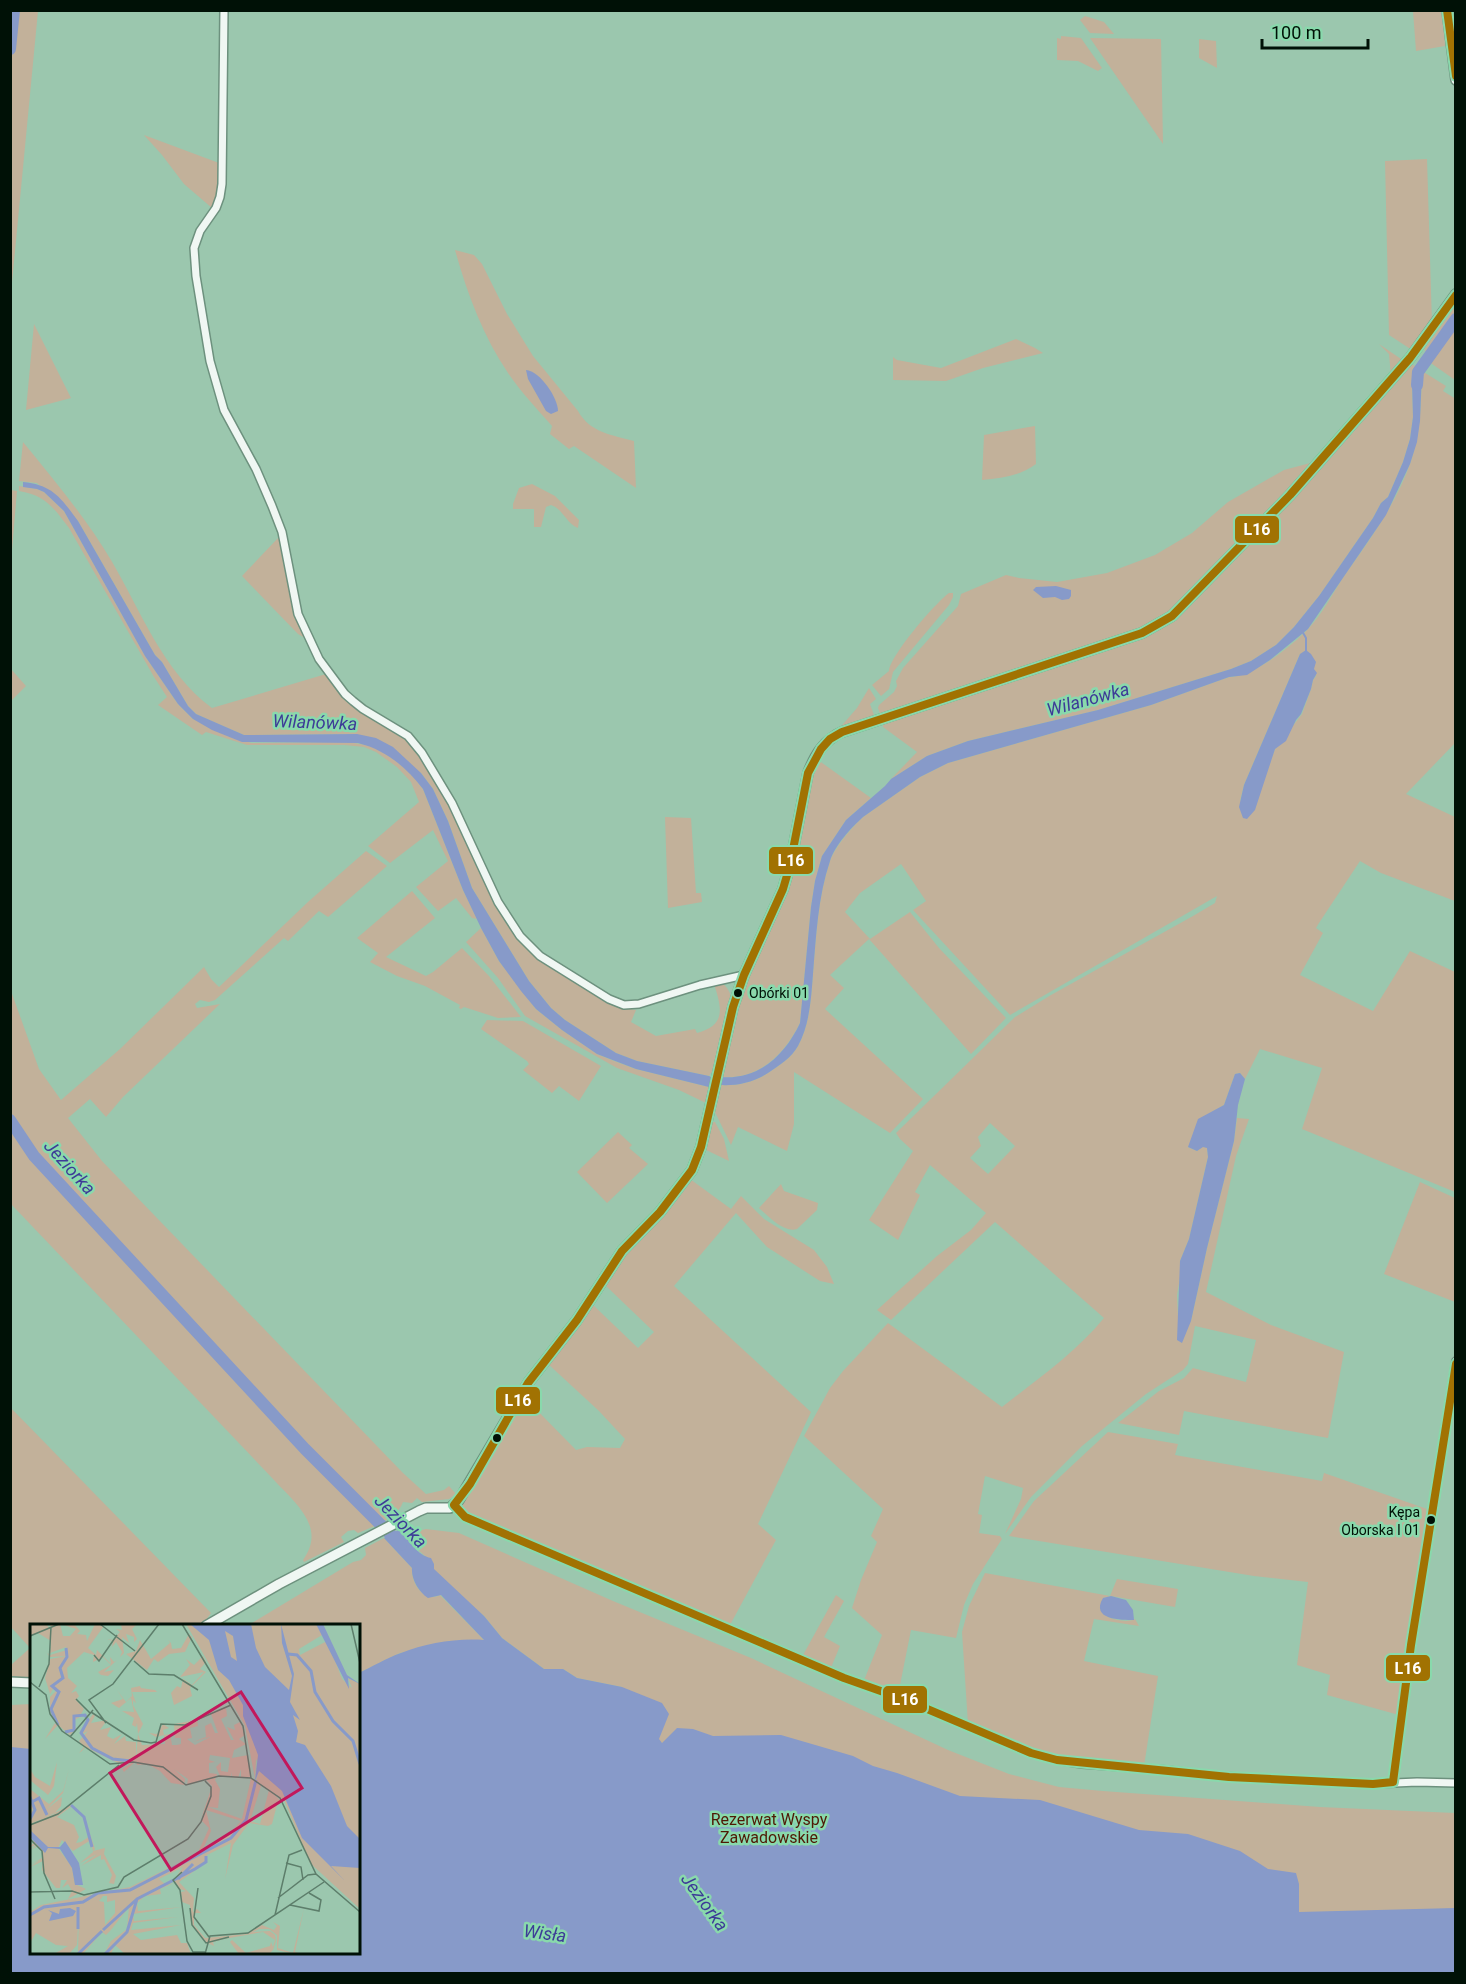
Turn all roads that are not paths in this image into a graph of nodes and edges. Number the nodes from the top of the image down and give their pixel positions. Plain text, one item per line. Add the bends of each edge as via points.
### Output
1 (224, 10) edge
2 (1447, 10) edge
3 (1455, 80) edge
4 (1455, 294) edge
5 (744, 975) junction
6 (1455, 1361) edge
7 (454, 1505) junction
8 (209, 1624) edge
9 (10, 1682) edge
10 (30, 1683) edge
11 (1392, 1782) junction
12 (1455, 1783) edge

1 - 5 street via 222,184 216,208 196,239 196,276 219,397 256,469 282,532 298,614 313,648 345,694 363,710 408,736 422,753 452,803 498,902 520,936 540,956 624,1005
2 - 3 street
4 - 5 street via 1398,372 1290,495 1172,616 1142,633 842,732 822,746 808,772 783,889
5 - 7 street via 692,1170 660,1212 622,1251 577,1320 540,1366
6 - 11 street
7 - 8 street via 426,1508 407,1517
7 - 11 street via 465,1517 1031,1753 1082,1764 1207,1775
9 - 10 street
11 - 12 street

